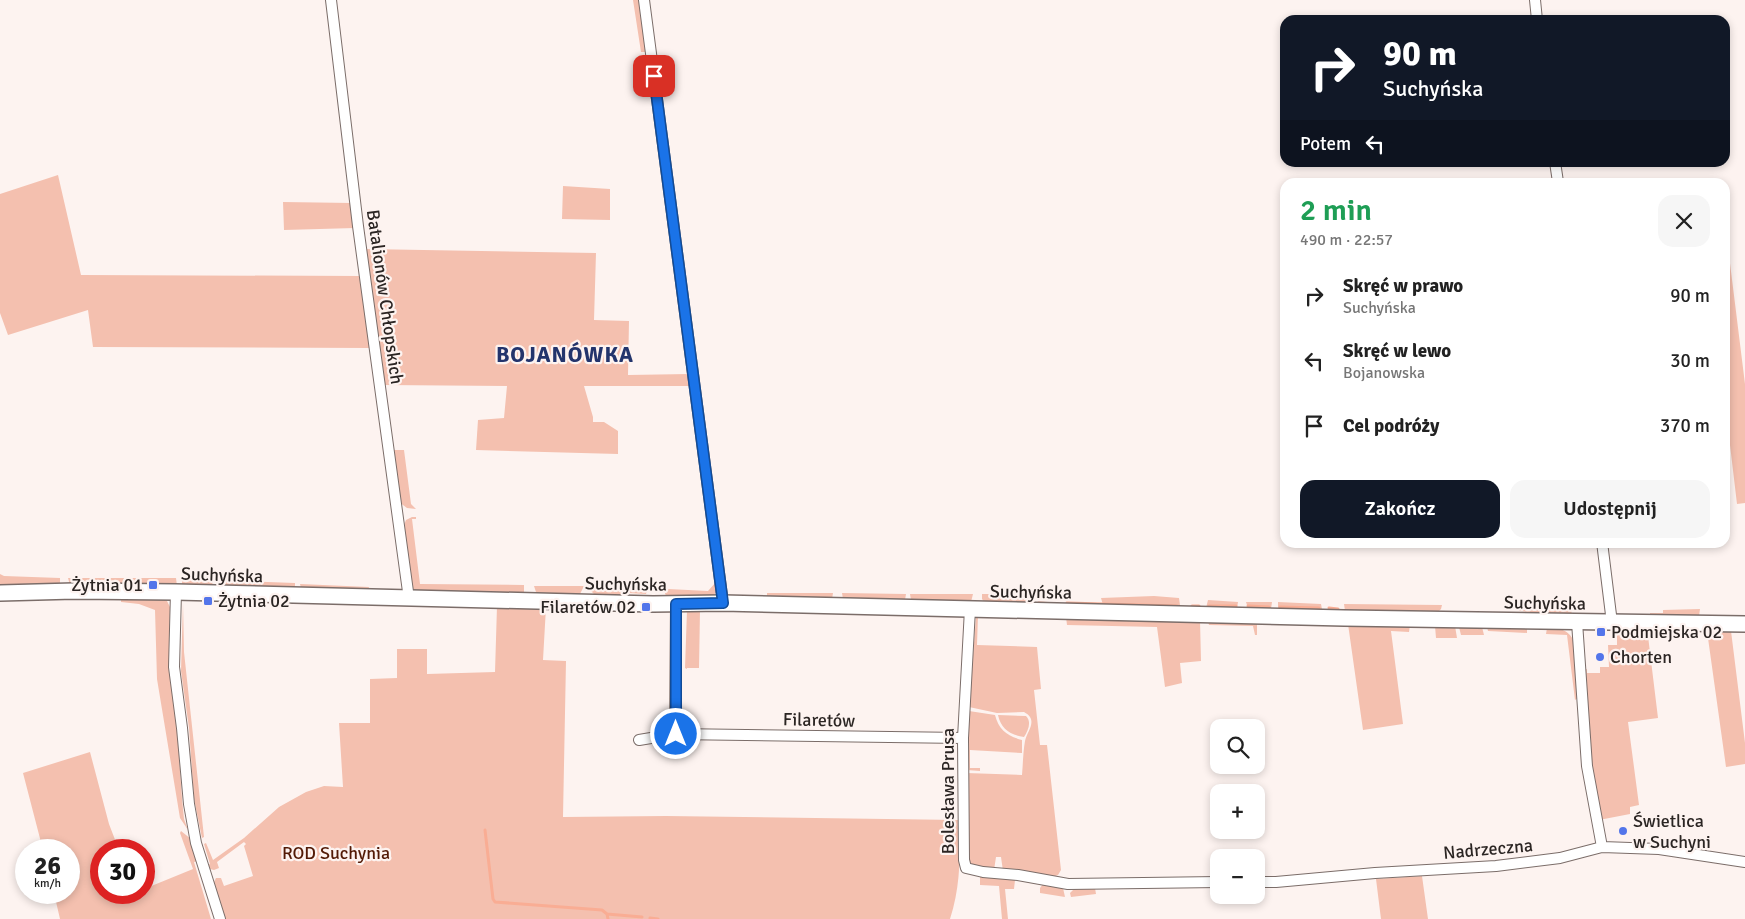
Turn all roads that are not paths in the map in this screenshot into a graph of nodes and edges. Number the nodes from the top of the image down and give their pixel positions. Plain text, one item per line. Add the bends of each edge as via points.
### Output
1 (331, 0) edge
2 (644, 0) edge
3 (1535, 0) edge
4 (1536, 15) edge
5 (1603, 548) edge
6 (176, 592) junction
7 (0, 593) edge
8 (409, 599) junction
9 (723, 603) junction
10 (676, 604) junction
11 (970, 609) junction
12 (1577, 622) junction
13 (1612, 623) junction
14 (1745, 624) edge
15 (676, 734) junction
16 (963, 738) junction
17 (639, 740) dead end
18 (1602, 846) junction
19 (1745, 862) edge
20 (1210, 882) edge
21 (1265, 882) edge
22 (220, 919) edge

1 - 8 street, Batalionów Chłopskich
2 - 9 street
3 - 4 street
5 - 13 street
6 - 7 street, Suchyńska
6 - 8 street, Suchyńska
6 - 22 street via 174,667 189,804 196,843
8 - 10 street, Suchyńska
9 - 10 street, Suchyńska
9 - 11 street, Suchyńska
10 - 15 street
11 - 12 street, Suchyńska
11 - 16 street, Bolesława Prusa
12 - 13 street, Suchyńska
12 - 18 street via 1587,766
13 - 14 street, Suchyńska
15 - 16 street, Filaretów
15 - 17 street, Filaretów
16 - 20 street, Bolesława Prusa via 966,868 1068,884
18 - 19 street, Nadrzeczna via 1659,849
18 - 21 street, Nadrzeczna via 1560,858 1496,866

